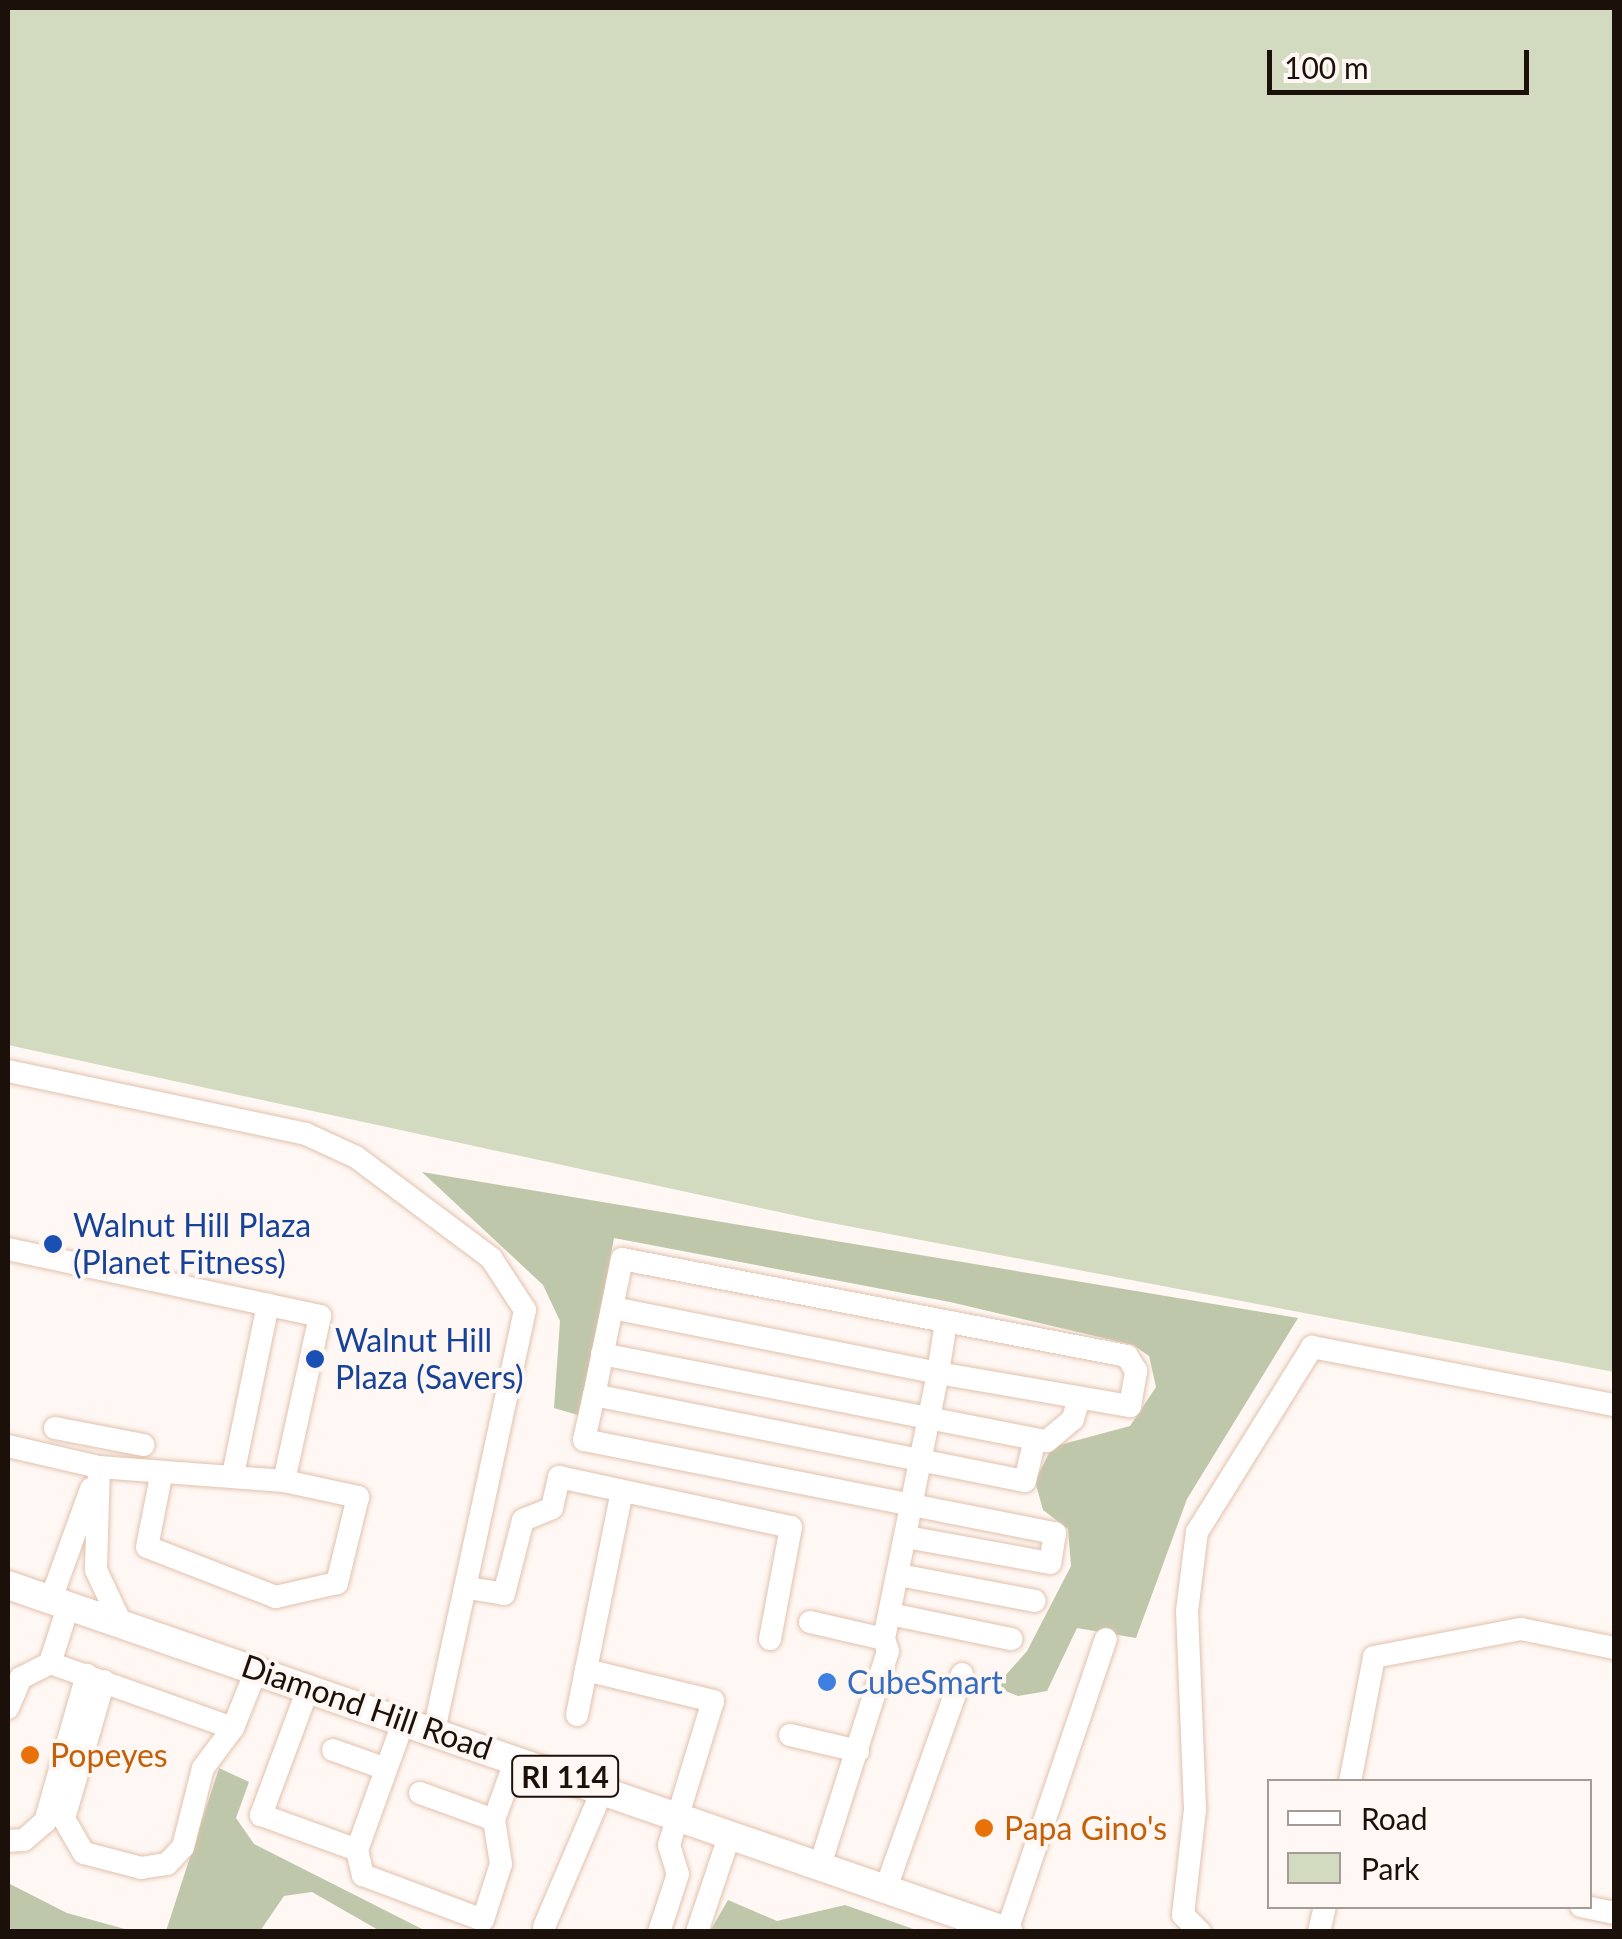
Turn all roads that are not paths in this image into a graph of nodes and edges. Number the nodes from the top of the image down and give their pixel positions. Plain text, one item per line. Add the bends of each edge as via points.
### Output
1 (8, 1071) edge
2 (8, 1250) edge
3 (268, 1305) junction
4 (613, 1308) junction
5 (946, 1322) junction
6 (602, 1354) junction
7 (938, 1373) junction
8 (594, 1395) junction
9 (1080, 1398) junction
10 (1614, 1405) edge
11 (931, 1416) junction
12 (55, 1428) dead end
13 (1035, 1439) junction
14 (8, 1446) edge
15 (143, 1446) dead end
16 (922, 1458) junction
17 (98, 1467) junction
18 (160, 1476) junction
19 (233, 1476) junction
20 (284, 1481) junction
21 (622, 1491) junction
22 (911, 1505) junction
23 (907, 1537) junction
24 (899, 1575) junction
25 (8, 1585) edge
26 (468, 1588) junction
27 (1035, 1601) dead end
28 (60, 1602) junction
29 (890, 1614) junction
30 (120, 1620) junction
31 (810, 1622) dead end
32 (770, 1639) dead end
33 (884, 1639) junction
34 (1011, 1640) dead end
35 (1106, 1640) dead end
36 (1614, 1648) edge
37 (50, 1662) junction
38 (257, 1668) junction
39 (586, 1670) junction
40 (962, 1674) dead end
41 (95, 1678) junction
42 (309, 1686) junction
43 (8, 1708) edge
44 (577, 1715) dead end
45 (404, 1720) junction
46 (233, 1728) junction
47 (434, 1730) junction
48 (290, 1735) junction
49 (790, 1735) dead end
50 (858, 1751) junction
51 (516, 1759) junction
52 (386, 1769) junction
53 (1351, 1779) edge
54 (602, 1789) junction
55 (420, 1793) dead end
56 (678, 1816) junction
57 (494, 1820) junction
58 (730, 1834) junction
59 (8, 1841) edge
60 (357, 1850) junction
61 (820, 1865) junction
62 (886, 1888) junction
63 (544, 1927) dead end
64 (1008, 1931) edge
65 (659, 1932) edge
66 (697, 1932) edge
67 (1200, 1932) edge

1 - 26 lane via 306,1134 356,1157 491,1258 525,1310
2 - 3 lane
3 - 19 lane
3 - 20 lane via 320,1316
4 - 5 lane via 622,1259
4 - 6 lane
4 - 7 lane
5 - 7 lane
5 - 9 lane via 1127,1356 1136,1371 1130,1406
6 - 8 lane
6 - 11 lane
7 - 9 lane
7 - 11 lane
8 - 16 lane
8 - 22 lane via 584,1440
9 - 13 lane via 1073,1418 1047,1441
10 - 67 lane via 1312,1347 1197,1532 1187,1611 1195,1810 1184,1915
11 - 13 lane
11 - 16 lane
12 - 15 lane
13 - 16 lane via 1025,1482
14 - 17 lane
16 - 22 lane
17 - 18 lane
17 - 28 lane
17 - 30 lane via 96,1570
18 - 19 lane
18 - 20 lane via 147,1547 276,1596 337,1583 358,1497
19 - 20 lane
21 - 26 lane via 559,1477 552,1508 523,1520 504,1594
21 - 32 lane via 791,1527
21 - 39 lane
22 - 23 lane
22 - 23 lane via 1055,1533 1050,1563
23 - 24 lane
24 - 27 lane
24 - 29 lane
25 - 28 main road, Diamond Hill Road / RI 114
26 - 47 lane
28 - 30 main road, Diamond Hill Road / RI 114
28 - 37 lane
29 - 33 lane
29 - 34 lane
30 - 38 main road, Diamond Hill Road / RI 114
31 - 33 lane
33 - 50 lane via 880,1691
35 - 64 lane
36 - 53 lane via 1521,1629 1374,1656
37 - 41 lane
37 - 43 lane via 21,1678
38 - 42 main road, Diamond Hill Road / RI 114
38 - 46 lane
39 - 44 lane
39 - 56 lane via 714,1702
40 - 62 lane
41 - 46 lane
41 - 46 lane via 64,1819 84,1853 141,1868 166,1864 183,1847 203,1768
41 - 59 lane via 45,1822 24,1840
42 - 45 main road, Diamond Hill Road / RI 114
42 - 48 lane
45 - 47 main road, Diamond Hill Road / RI 114
45 - 52 lane
47 - 51 main road, Diamond Hill Road / RI 114
48 - 52 lane
48 - 60 lane via 260,1816
49 - 50 lane
50 - 61 lane
51 - 54 main road, Diamond Hill Road / RI 114
51 - 57 lane
52 - 60 lane
54 - 56 main road, Diamond Hill Road / RI 114
54 - 63 lane
55 - 57 lane
56 - 58 main road, Diamond Hill Road / RI 114
56 - 65 lane via 669,1845 678,1874
57 - 60 lane via 501,1864 483,1920 363,1875
58 - 61 main road, Diamond Hill Road / RI 114
58 - 66 lane
61 - 62 main road, Diamond Hill Road / RI 114
62 - 64 main road, Diamond Hill Road / RI 114

